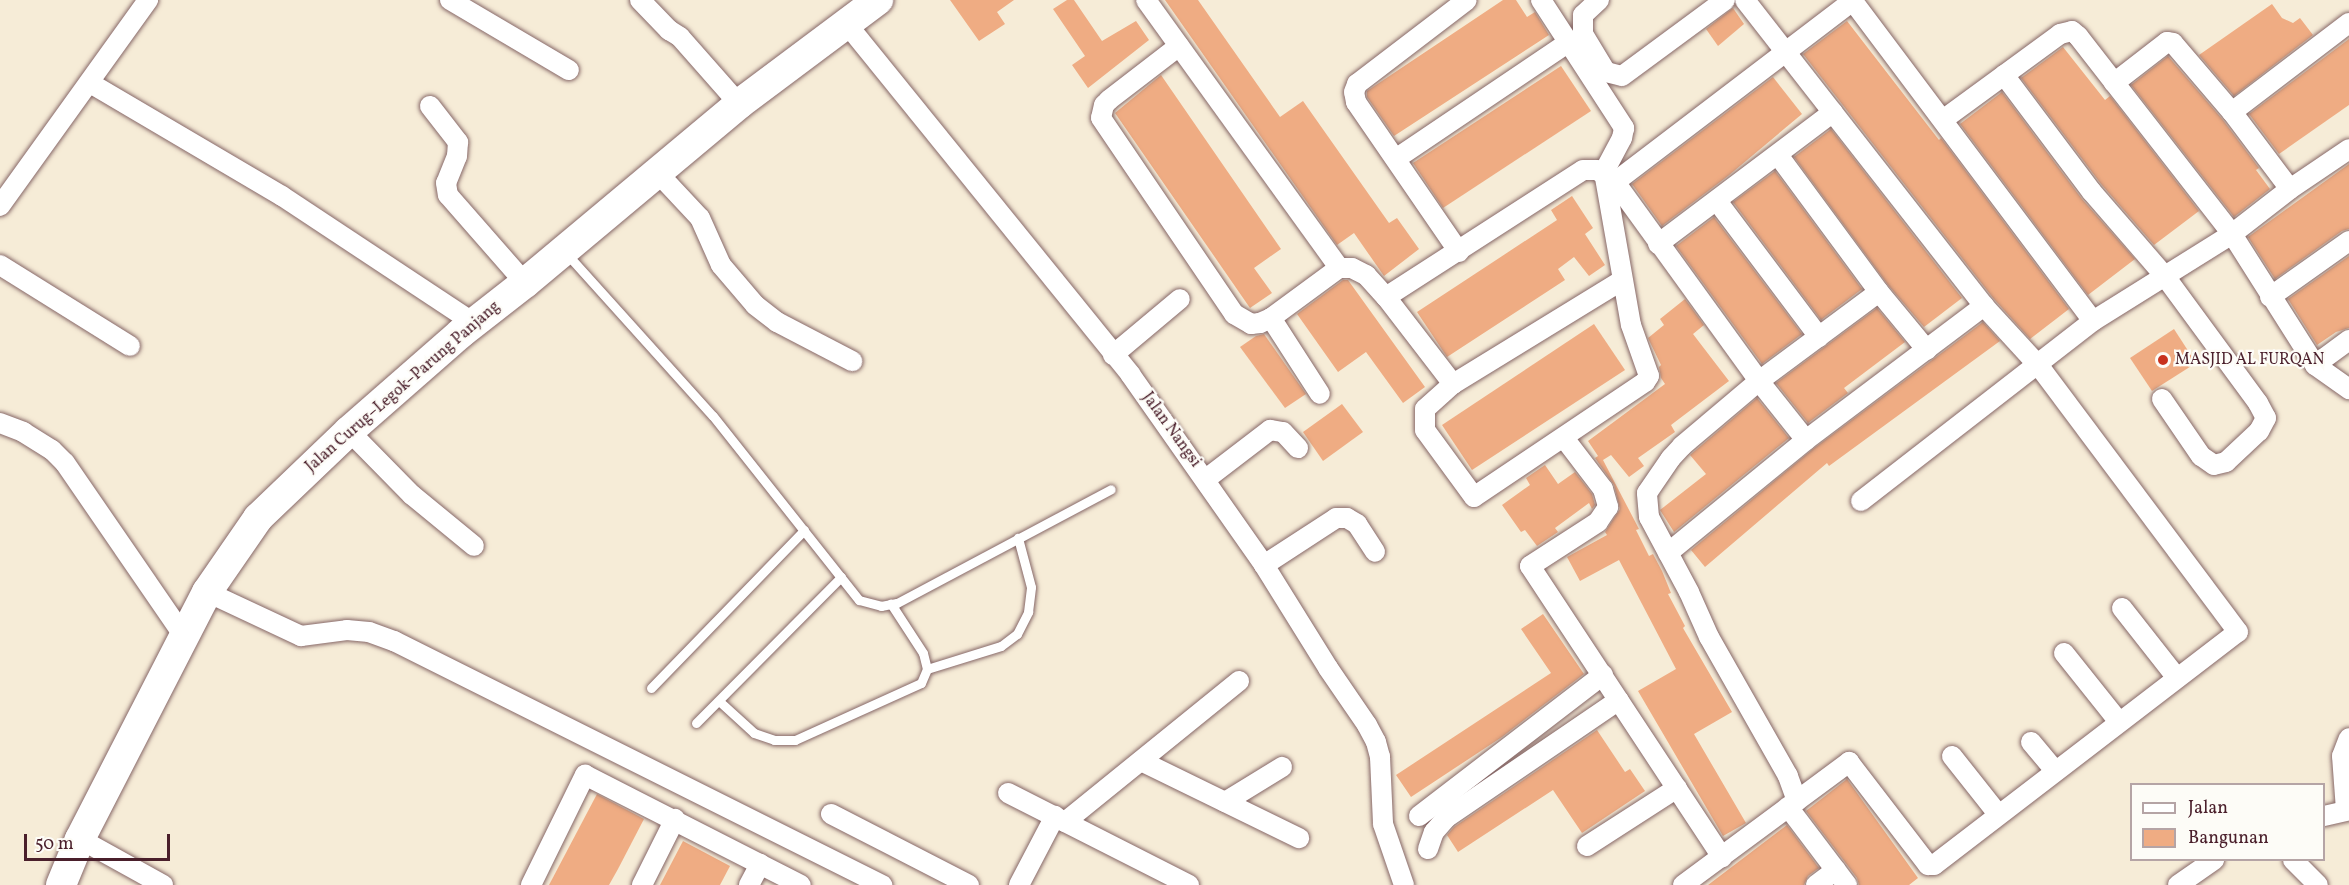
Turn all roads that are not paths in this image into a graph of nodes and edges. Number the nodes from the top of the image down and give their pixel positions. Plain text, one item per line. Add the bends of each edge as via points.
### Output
1 (148, 0) edge
2 (450, 0) edge
3 (640, 0) edge
4 (878, 0) edge
5 (1146, 0) edge
6 (1467, 0) edge
7 (1541, 0) edge
8 (1599, 0) edge
9 (1725, 0) edge
10 (1745, 0) edge
11 (1852, 1) edge
12 (846, 23) junction
13 (2349, 23) edge
14 (1569, 42) junction
15 (1179, 46) junction
16 (1786, 52) junction
17 (569, 70) dead end
18 (2004, 75) junction
19 (90, 83) junction
20 (2114, 83) junction
21 (739, 104) junction
22 (430, 106) dead end
23 (1833, 112) junction
24 (2232, 112) junction
25 (1944, 119) junction
26 (2349, 149) edge
27 (1778, 155) junction
28 (1397, 158) junction
29 (656, 171) junction
30 (1609, 177) junction
31 (2290, 189) junction
32 (1717, 201) junction
33 (0, 206) edge
34 (2232, 234) junction
35 (2349, 242) edge
36 (1658, 244) junction
37 (564, 251) junction
38 (1459, 252) junction
39 (0, 265) edge
40 (1340, 268) junction
41 (2164, 275) junction
42 (1621, 281) junction
43 (525, 283) junction
44 (1879, 292) junction
45 (1386, 297) junction
46 (2270, 297) junction
47 (1180, 299) dead end
48 (1984, 306) junction
49 (1271, 318) junction
50 (2093, 321) junction
51 (474, 323) junction
52 (1819, 337) junction
53 (2349, 340) edge
54 (130, 346) dead end
55 (1927, 350) junction
56 (1113, 355) junction
57 (852, 361) dead end
58 (2038, 365) junction
59 (2315, 365) junction
60 (1760, 381) junction
61 (1453, 384) junction
62 (2346, 387) edge
63 (1320, 394) dead end
64 (2162, 399) dead end
65 (0, 423) edge
66 (349, 430) junction
67 (1564, 438) junction
68 (1806, 440) junction
69 (1298, 447) dead end
70 (1206, 479) junction
71 (1111, 489) dead end
72 (1861, 501) dead end
73 (804, 530) junction
74 (1018, 538) junction
75 (474, 546) dead end
76 (1375, 552) dead end
77 (1668, 553) junction
78 (1264, 565) junction
79 (841, 577) junction
80 (207, 592) junction
81 (891, 604) junction
82 (2122, 608) dead end
83 (183, 635) junction
84 (2064, 653) dead end
85 (927, 669) junction
86 (2177, 678) junction
87 (1239, 681) dead end
88 (1611, 687) junction
89 (651, 688) dead end
90 (718, 701) junction
91 (2119, 722) junction
92 (696, 723) dead end
93 (2349, 738) edge
94 (2031, 742) dead end
95 (1952, 756) dead end
96 (1141, 761) junction
97 (1282, 767) dead end
98 (2055, 771) junction
99 (1677, 788) junction
100 (1008, 793) dead end
101 (1225, 802) junction
102 (1792, 804) junction
103 (2348, 810) edge
104 (831, 814) dead end
105 (1998, 814) junction
106 (1419, 816) dead end
107 (2325, 816) edge
108 (675, 819) junction
109 (1060, 819) junction
110 (1299, 838) dead end
111 (80, 839) junction
112 (1587, 846) dead end
113 (1428, 849) dead end
114 (1722, 857) junction
115 (2213, 861) edge
116 (2295, 861) edge
117 (760, 864) junction
118 (1841, 878) edge
119 (61, 885) edge
120 (163, 885) edge
121 (531, 885) edge
122 (642, 885) edge
123 (749, 885) edge
124 (801, 885) edge
125 (882, 885) edge
126 (969, 885) edge
127 (1019, 885) edge
128 (1190, 885) edge
129 (1404, 885) edge
130 (1683, 885) edge
131 (1816, 885) edge
132 (2178, 885) edge
133 (2318, 885) edge

1 - 19 street
2 - 17 street
3 - 21 street via 680,37
4 - 12 main road, Jalan Curug–Legok–Parung Panjang
5 - 15 street
6 - 28 street via 1357,84 1356,102
7 - 14 street
8 - 9 street via 1583,15 1583,34 1606,72 1622,76
10 - 16 street
11 - 16 street
11 - 25 street
12 - 21 main road, Jalan Curug–Legok–Parung Panjang
12 - 56 street, Jalan Nangsi
13 - 24 street
14 - 28 street
14 - 30 street via 1624,128
15 - 40 street
15 - 49 street via 1104,105 1103,125 1234,314 1251,324
16 - 23 street
16 - 30 street
18 - 20 street via 2066,31 2078,36
18 - 25 street
18 - 41 street via 2092,192
19 - 33 street
19 - 51 street via 282,196
20 - 24 street via 2170,42
20 - 34 street
21 - 29 main road, Jalan Curug–Legok–Parung Panjang
22 - 43 street via 458,142 458,156 446,183 448,195
23 - 27 street
23 - 48 street
24 - 31 street
25 - 50 street
26 - 31 street
27 - 32 street
27 - 44 street
28 - 38 street
29 - 37 main road, Jalan Curug–Legok–Parung Panjang
29 - 57 street via 700,218 721,265 755,305 777,322
30 - 36 street
30 - 38 street via 1583,170
30 - 42 street
31 - 34 street
32 - 36 street
32 - 52 street
34 - 41 street via 2175,272
34 - 46 street
35 - 46 street
36 - 60 street
37 - 43 main road, Jalan Curug–Legok–Parung Panjang
37 - 73 lane via 713,416
38 - 45 street
39 - 54 street
40 - 45 street via 1359,270
40 - 49 street
41 - 50 street
41 - 64 street via 2266,418 2259,431 2226,462 2214,465 2201,456
42 - 61 street
42 - 67 street via 1649,376
43 - 51 main road, Jalan Curug–Legok–Parung Panjang
44 - 52 street
44 - 55 street
45 - 61 street
46 - 59 street
47 - 56 street
48 - 55 street
48 - 58 street
49 - 63 street
50 - 58 street
51 - 66 main road, Jalan Curug–Legok–Parung Panjang
52 - 60 street
53 - 59 street
55 - 68 street
56 - 70 street, Jalan Nangsi
58 - 72 street
58 - 86 street via 2238,632
59 - 62 street
60 - 68 street
60 - 77 street via 1677,452 1647,493 1649,517
61 - 67 street via 1425,410 1425,430 1474,497
65 - 83 street via 23,432 65,463
66 - 75 street via 412,495
66 - 80 main road, Jalan Curug–Legok–Parung Panjang via 258,518
67 - 88 street via 1603,489 1608,507 1598,522 1530,566
68 - 77 street
69 - 70 street via 1283,432 1270,430
70 - 78 street, Jalan Nangsi
71 - 74 lane
73 - 79 lane
73 - 89 lane
74 - 81 lane
74 - 85 lane via 1031,586 1028,612 1017,634 1001,646
76 - 78 street via 1357,524 1347,518 1336,518
77 - 102 street via 1788,776
78 - 129 street, Jalan Nangsi via 1376,742 1383,824
79 - 81 lane via 859,600 871,605
79 - 90 lane
80 - 83 main road, Jalan Curug–Legok–Parung Panjang
80 - 125 street via 301,636 347,630 369,632 394,641
81 - 85 lane via 923,653
82 - 86 street
83 - 111 main road, Jalan Curug–Legok–Parung Panjang
84 - 91 street
85 - 90 lane via 921,683 795,740 774,740 754,733
86 - 91 street
87 - 96 street
88 - 99 street
88 - 106 street
88 - 113 street via 1446,818 1434,832
90 - 92 lane
91 - 98 street
93 - 103 street via 2342,756
94 - 98 street
95 - 105 street
96 - 101 street
96 - 109 street
97 - 101 street
98 - 105 street
99 - 112 street
99 - 114 street
100 - 109 street
101 - 110 street
102 - 105 street via 1849,762 1931,867
102 - 114 street
102 - 118 street
103 - 107 street
104 - 126 street
108 - 117 street
108 - 121 street via 585,775
108 - 122 street
109 - 127 street
109 - 128 street
111 - 119 main road, Jalan Curug–Legok–Parung Panjang
111 - 120 street
114 - 130 street
115 - 132 street
116 - 133 street
117 - 123 street
117 - 124 street
118 - 131 street

